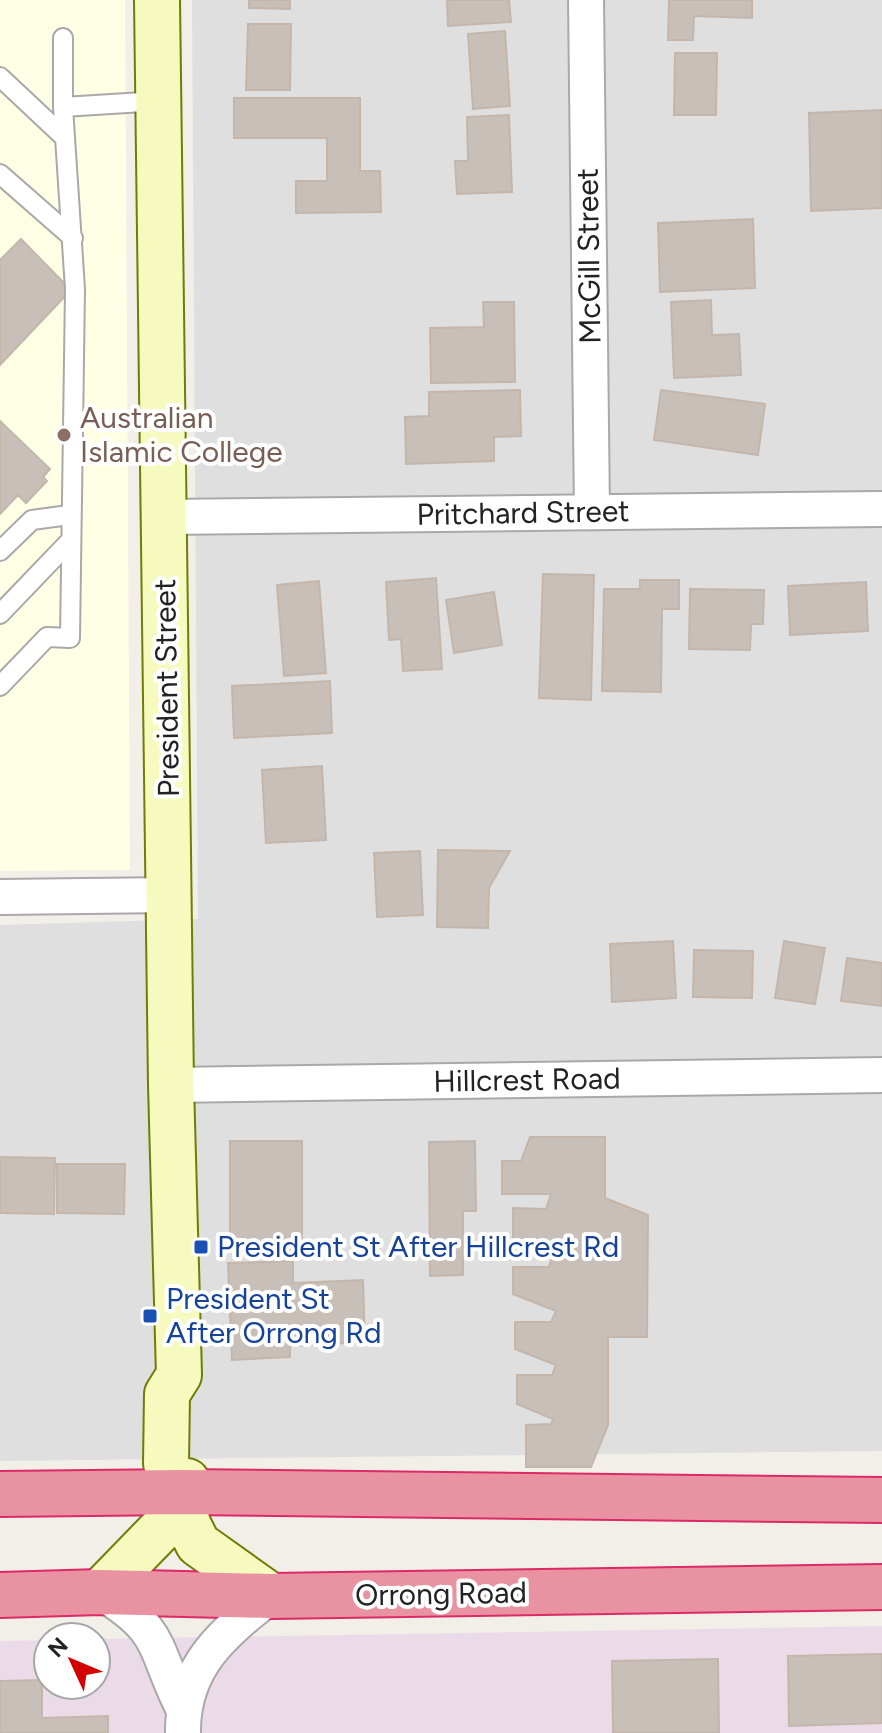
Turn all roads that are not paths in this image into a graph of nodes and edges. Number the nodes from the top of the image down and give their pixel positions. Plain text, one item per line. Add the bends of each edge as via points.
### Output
1 (157, 0) edge
2 (586, 0) edge
3 (63, 38) dead end
4 (0, 77) edge
5 (159, 101) junction
6 (63, 107) junction
7 (64, 137) junction
8 (0, 174) edge
9 (73, 238) junction
10 (882, 509) edge
11 (592, 512) junction
12 (69, 515) junction
13 (164, 517) junction
14 (69, 542) junction
15 (0, 551) edge
16 (0, 614) edge
17 (0, 686) edge
18 (170, 895) junction
19 (0, 897) edge
20 (882, 1075) edge
21 (171, 1085) junction
22 (181, 1492) junction
23 (0, 1494) edge
24 (694, 1500) junction
25 (882, 1500) edge
26 (882, 1515) edge
27 (882, 1587) edge
28 (100, 1592) junction
29 (0, 1595) edge
30 (271, 1596) junction
31 (183, 1720) edge

1 - 5 street, President Street
2 - 11 street, McGill Street
3 - 6 lane
4 - 7 lane
5 - 6 lane
5 - 13 street, President Street
6 - 7 lane
7 - 9 lane
8 - 9 lane
9 - 12 lane
10 - 11 street, Pritchard Street
11 - 13 street, Pritchard Street
12 - 14 lane
12 - 15 lane via 32,520
13 - 18 street, President Street
14 - 16 lane
14 - 17 lane via 70,638 47,637
18 - 19 street
18 - 21 street, President Street
20 - 21 street, Hillcrest Road
21 - 22 street, President Street via 179,1375 167,1394 166,1464
22 - 23 highway
22 - 24 highway
22 - 28 street via 166,1524
22 - 30 street, President Street via 198,1544
24 - 25 highway
24 - 26 street
27 - 30 highway, Orrong Road
28 - 29 highway, Orrong Road
28 - 30 highway, Orrong Road
28 - 31 street via 149,1628
30 - 31 street via 218,1638 197,1672

